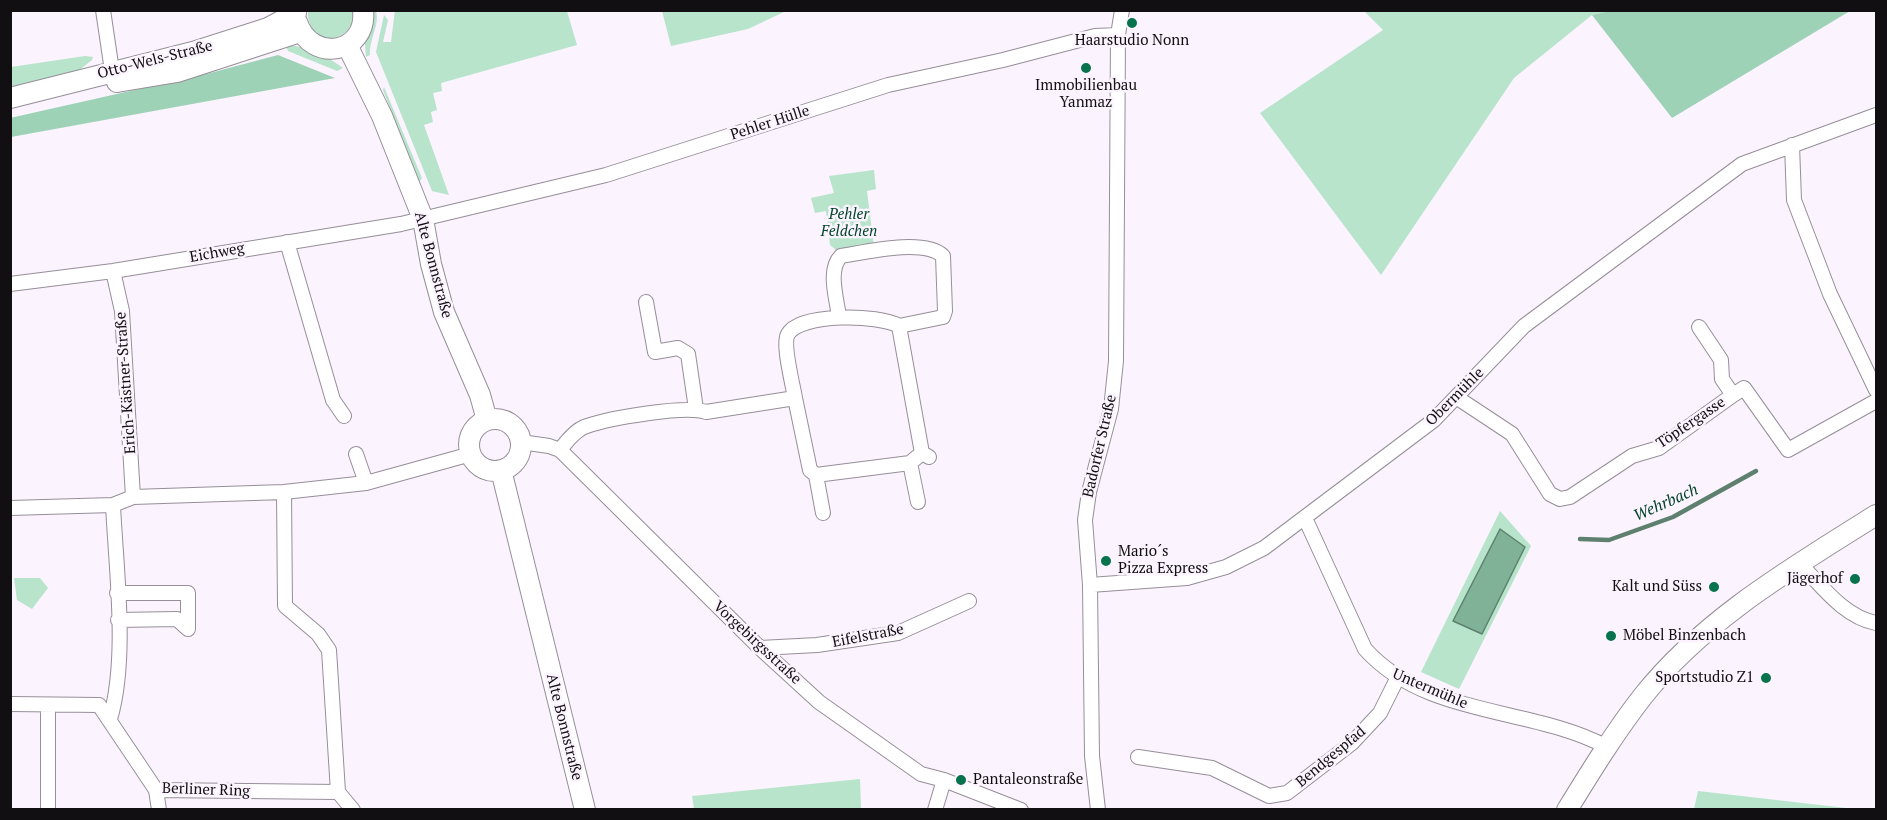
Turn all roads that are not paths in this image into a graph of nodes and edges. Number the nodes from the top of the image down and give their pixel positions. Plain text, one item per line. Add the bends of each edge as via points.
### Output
1 (103, 10) edge
2 (363, 10) edge
3 (1122, 10) edge
4 (298, 19) edge
5 (1118, 35) junction
6 (347, 45) junction
7 (112, 71) junction
8 (10, 99) edge
9 (1876, 115) edge
10 (1792, 145) junction
11 (423, 219) junction
12 (287, 242) junction
13 (113, 271) junction
14 (10, 284) edge
15 (646, 302) dead end
16 (839, 317) junction
17 (899, 326) junction
18 (1699, 327) dead end
19 (1876, 390) edge
20 (1733, 395) junction
21 (1456, 397) junction
22 (795, 398) junction
23 (1876, 401) edge
24 (696, 409) junction
25 (344, 416) dead end
26 (488, 420) junction
27 (520, 442) junction
28 (560, 450) junction
29 (356, 454) dead end
30 (471, 454) junction
31 (910, 463) junction
32 (501, 470) junction
33 (816, 475) junction
34 (366, 483) junction
35 (284, 492) junction
36 (133, 497) junction
37 (918, 502) dead end
38 (113, 505) junction
39 (10, 508) edge
40 (824, 513) dead end
41 (1876, 515) edge
42 (1305, 518) junction
43 (1800, 564) junction
44 (1090, 585) junction
45 (117, 593) junction
46 (969, 601) dead end
47 (118, 620) junction
48 (1876, 623) edge
49 (760, 648) junction
50 (1397, 679) junction
51 (10, 704) edge
52 (48, 706) junction
53 (110, 719) junction
54 (1606, 747) junction
55 (1138, 757) dead end
56 (944, 780) junction
57 (156, 790) junction
58 (338, 792) junction
59 (48, 810) edge
60 (159, 810) edge
61 (353, 810) edge
62 (585, 810) edge
63 (935, 810) edge
64 (1021, 810) edge
65 (1098, 810) edge
66 (1567, 810) edge

1 - 7 street
2 - 6 main road via 360,32
3 - 5 street, Badorfer Straße
4 - 6 main road via 316,47 327,50
4 - 7 main road, Otto-Wels-Straße via 193,52
4 - 8 main road, Otto-Wels-Straße via 177,72
5 - 11 street, Pehler Hülle via 1095,36 888,85 606,176
5 - 44 street, Badorfer Straße via 1116,361 1111,409 1085,520
6 - 11 main road, Alte Bonnstraße via 382,116
7 - 8 main road, Otto-Wels-Straße
9 - 10 street, Obermühle
10 - 19 street via 1794,200 1830,294
10 - 21 street, Obermühle via 1742,164 1524,326
11 - 12 street, Eichweg
11 - 26 main road, Alte Bonnstraße via 430,264 444,312
12 - 13 street, Eichweg
12 - 25 street via 333,400
13 - 14 street, Eichweg
13 - 36 street, Erich-Kästner-Straße via 122,311
15 - 24 street via 654,352 678,348 688,354
16 - 17 street via 874,317
16 - 17 street via 834,270 842,256 899,248 937,250 943,256 943,317
16 - 22 street via 796,326 787,334
17 - 31 street via 925,455
18 - 20 street, Töpfergasse via 1721,360 1722,379
20 - 21 street, Töpfergasse via 1659,447 1632,456 1570,497 1560,499 1550,494 1512,434
20 - 23 street, Töpfergasse via 1744,388 1788,450
21 - 42 street, Obermühle via 1434,420
22 - 24 street via 706,412
22 - 33 street via 810,470
24 - 28 street via 679,408 585,426
26 - 27 main road via 509,423
26 - 30 main road via 480,423 471,435
27 - 28 street
27 - 32 main road via 514,463
28 - 49 street, Vorgebirgsstraße
29 - 34 street
30 - 32 main road via 481,467
30 - 34 street
31 - 33 street
31 - 37 street
32 - 62 main road, Alte Bonnstraße
33 - 40 street
34 - 35 street
35 - 36 street
35 - 58 street via 285,606 318,634 329,650
36 - 38 street
38 - 39 street
38 - 45 street
41 - 43 main road
42 - 44 street, Obermühle via 1264,548 1226,567 1187,578
42 - 50 street, Untermühle via 1365,649
43 - 48 street via 1845,609
43 - 54 main road via 1731,610 1674,661
44 - 65 street, Badorfer Straße via 1092,756
45 - 47 street
45 - 47 street via 188,593 188,629 177,619
46 - 49 street, Eifelstraße via 898,633 817,645
47 - 53 street via 116,697
49 - 56 street, Vorgebirgsstraße via 819,702 881,747 921,774
50 - 54 street, Untermühle via 1480,710 1580,733
50 - 55 street, Bendgespfad via 1380,713 1352,743 1287,793 1269,796 1212,768
51 - 52 street, Berliner Ring
52 - 53 street, Berliner Ring via 99,705
52 - 59 street
53 - 57 street, Berliner Ring
54 - 66 main road
56 - 63 street
56 - 64 street, Vorgebirgsstraße
57 - 58 street, Berliner Ring
57 - 60 street
58 - 61 street

